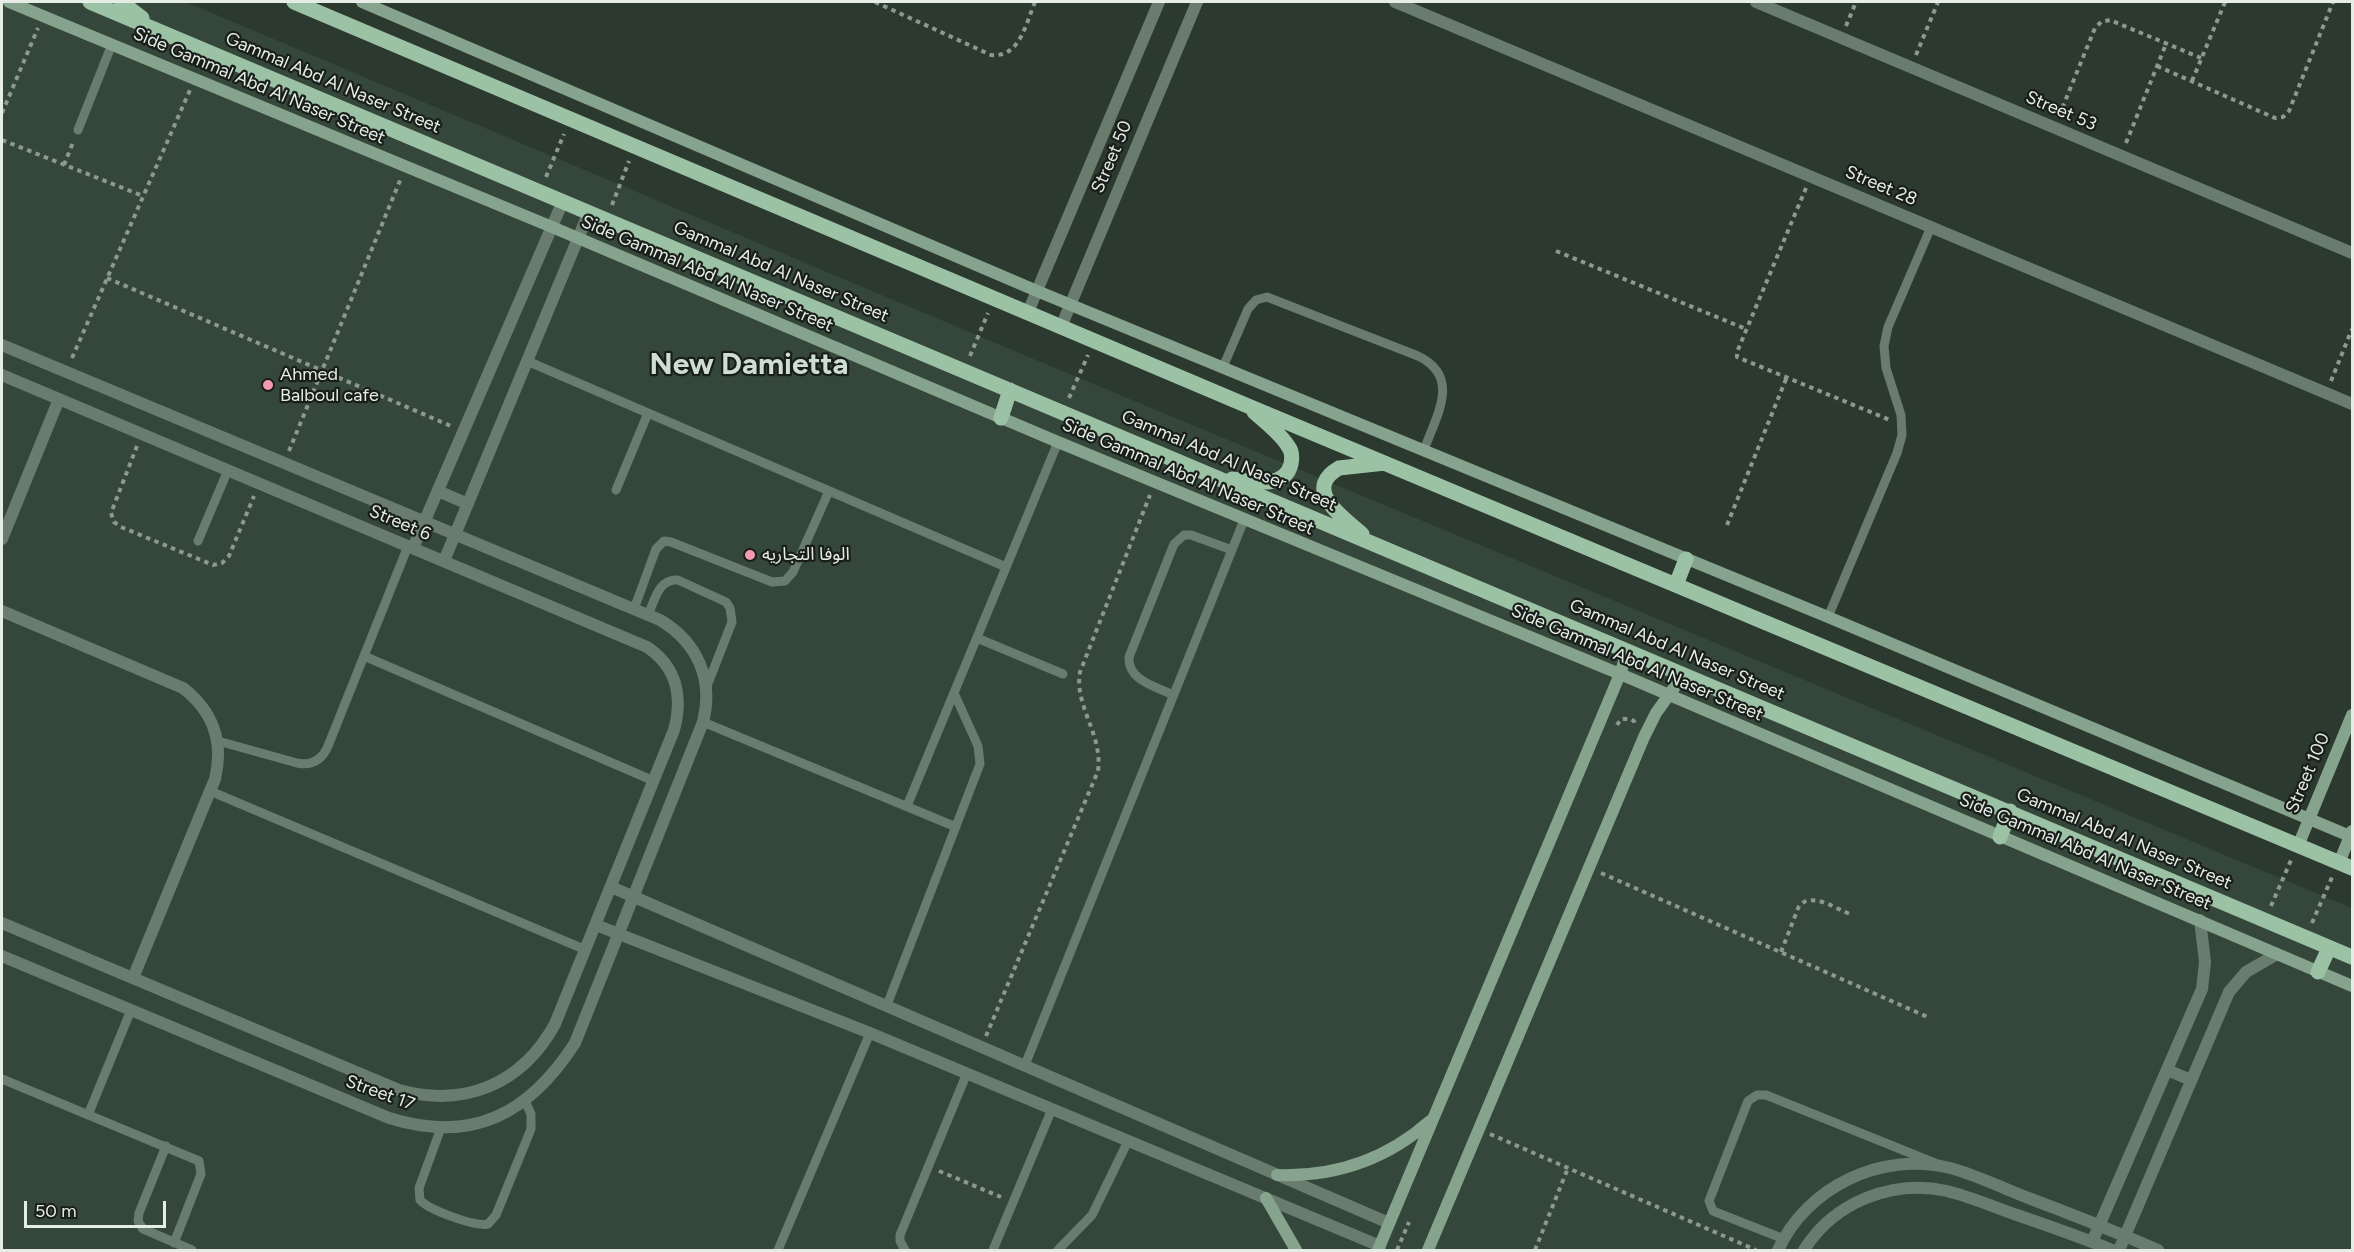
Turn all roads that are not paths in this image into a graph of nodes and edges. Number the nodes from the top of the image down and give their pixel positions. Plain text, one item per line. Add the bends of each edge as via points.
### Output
1 (9, 2) edge
2 (90, 2) edge
3 (121, 2) edge
4 (294, 2) edge
5 (362, 2) edge
6 (1159, 2) edge
7 (1197, 2) edge
8 (1395, 2) edge
9 (1755, 2) edge
10 (160, 32) junction
11 (112, 44) junction
12 (78, 130) road end
13 (563, 201) junction
14 (589, 212) junction
15 (552, 227) junction
16 (1931, 227) junction
17 (578, 239) junction
18 (2352, 253) edge
19 (1037, 291) junction
20 (1070, 303) junction
21 (1028, 312) junction
22 (1061, 327) junction
23 (2, 345) edge
24 (527, 361) junction
25 (1224, 367) junction
26 (2, 375) edge
27 (1011, 390) junction
28 (59, 399) junction
29 (2352, 404) edge
30 (1248, 406) junction
31 (648, 413) junction
32 (1001, 418) junction
33 (1058, 442) junction
34 (1424, 450) junction
35 (1388, 463) junction
36 (228, 470) junction
37 (1217, 477) junction
38 (616, 490) dead end
39 (438, 491) junction
40 (829, 491) junction
41 (468, 504) junction
42 (1244, 520) junction
43 (425, 521) junction
44 (456, 534) junction
45 (2, 539) edge
46 (198, 541) dead end
47 (1372, 543) junction
48 (411, 547) junction
49 (1232, 550) junction
50 (1686, 558) junction
51 (444, 561) junction
52 (1006, 567) junction
53 (1676, 585) junction
54 (634, 609) junction
55 (2, 611) edge
56 (648, 615) junction
57 (1828, 617) junction
58 (977, 638) junction
59 (1628, 650) junction
60 (364, 656) junction
61 (1063, 674) dead end
62 (1620, 674) junction
63 (1684, 674) junction
64 (707, 686) junction
65 (954, 693) junction
66 (1173, 695) junction
67 (1668, 695) junction
68 (2352, 715) edge
69 (703, 722) junction
70 (218, 741) junction
71 (654, 781) junction
72 (210, 791) junction
73 (907, 806) junction
74 (2010, 811) junction
75 (2309, 818) junction
76 (956, 827) junction
77 (2352, 834) edge
78 (2000, 837) junction
79 (2298, 846) junction
80 (2346, 866) edge
81 (611, 887) junction
82 (634, 896) junction
83 (2200, 920) junction
84 (2, 923) edge
85 (596, 925) junction
86 (619, 934) junction
87 (2329, 948) junction
88 (586, 950) junction
89 (2277, 954) junction
90 (2, 956) edge
91 (2352, 957) edge
92 (2318, 972) junction
93 (133, 978) junction
94 (2352, 986) edge
95 (886, 1005) junction
96 (130, 1010) junction
97 (870, 1033) junction
98 (1025, 1065) junction
99 (2167, 1070) junction
100 (967, 1074) junction
101 (2, 1079) edge
102 (2191, 1080) junction
103 (525, 1101) junction
104 (1052, 1109) junction
105 (88, 1114) junction
106 (1433, 1119) junction
107 (441, 1128) junction
108 (1128, 1141) junction
109 (166, 1146) junction
110 (1950, 1168) junction
111 (1277, 1175) junction
112 (1266, 1198) junction
113 (1389, 1223) junction
114 (2099, 1225) junction
115 (2125, 1236) junction
116 (2092, 1242) junction
117 (174, 1243) junction
118 (1781, 1245) edge
119 (1379, 1248) edge
120 (192, 1251) edge
121 (778, 1251) edge
122 (905, 1251) edge
123 (993, 1251) edge
124 (1058, 1251) edge
125 (1296, 1251) edge
126 (1428, 1251) edge
127 (1804, 1251) edge
128 (2112, 1251) edge
129 (2119, 1251) edge
130 (2158, 1251) edge

1 - 11 main road, Side Gammal Abd Al Naser Street
2 - 10 main road, Gammal Abd Al Naser Street
3 - 10 main road
4 - 21 main road
5 - 19 main road
6 - 19 street, Street 50
7 - 20 street, Street 50
8 - 16 street, Street 28
9 - 18 street, Street 53
10 - 13 main road, Gammal Abd Al Naser Street
11 - 12 lane
11 - 15 main road, Side Gammal Abd Al Naser Street
13 - 14 main road, Gammal Abd Al Naser Street
13 - 15 street
14 - 17 street
14 - 27 main road, Gammal Abd Al Naser Street
15 - 17 main road, Side Gammal Abd Al Naser Street
15 - 39 street
16 - 29 street, Street 28
16 - 57 lane via 1888,327 1884,346 1902,435
17 - 24 street
17 - 32 main road, Side Gammal Abd Al Naser Street
19 - 20 main road
19 - 21 street, Street 50
20 - 22 street, Street 50
20 - 25 main road
21 - 22 main road
22 - 30 main road
23 - 43 street, Street 6
24 - 31 lane
24 - 41 street
25 - 34 main road
25 - 34 lane via 1248,309 1256,300 1267,297 1418,356 1439,373 1444,392
26 - 28 street, Street 6
27 - 32 main road
27 - 37 main road, Gammal Abd Al Naser Street
28 - 36 street, Street 6
28 - 45 street
30 - 35 main road
30 - 37 main road via 1288,446 1290,469 1271,482
31 - 38 lane
31 - 40 lane
32 - 33 main road, Side Gammal Abd Al Naser Street
33 - 42 main road, Side Gammal Abd Al Naser Street
33 - 52 lane
34 - 50 main road
35 - 47 main road via 1339,468 1325,484 1329,506
35 - 53 main road
36 - 46 lane
36 - 48 street, Street 6
37 - 47 main road, Gammal Abd Al Naser Street
39 - 41 street
39 - 43 street
40 - 52 lane
40 - 54 lane via 793,572 785,581 772,582 664,541 656,549
41 - 44 street
42 - 49 lane
42 - 62 main road, Side Gammal Abd Al Naser Street
43 - 44 street, Street 6
43 - 48 street
44 - 51 street
44 - 54 street, Street 6
47 - 59 main road, Gammal Abd Al Naser Street
48 - 51 street, Street 6
48 - 60 lane
49 - 66 lane
49 - 66 lane via 1191,534 1174,544 1129,657 1132,673
50 - 53 main road
50 - 57 main road
51 - 71 street, Street 6 via 637,643 663,660 678,688 679,709
52 - 58 lane
53 - 79 main road
54 - 56 street, Street 6
55 - 70 street via 183,688 206,711
56 - 64 street, Street 6 via 671,626 688,643 701,663
56 - 64 lane via 660,588 670,580 726,602 732,622
57 - 75 main road
58 - 61 lane
58 - 65 lane
59 - 62 main road
59 - 63 main road, Gammal Abd Al Naser Street
60 - 70 lane via 328,746 319,759 297,764
60 - 71 lane
62 - 67 main road, Side Gammal Abd Al Naser Street
62 - 106 main road
63 - 67 main road
63 - 74 main road, Gammal Abd Al Naser Street
64 - 69 street, Street 6
65 - 73 lane
65 - 76 lane via 980,754 977,773
66 - 98 lane
67 - 78 main road, Side Gammal Abd Al Naser Street
67 - 126 main road via 1644,736
68 - 75 main road, Street 100
69 - 73 lane
69 - 82 street, Street 17
70 - 72 street via 218,766
71 - 81 street, Street 17
72 - 88 lane
72 - 93 street
73 - 76 lane
74 - 78 main road
74 - 87 main road, Gammal Abd Al Naser Street
75 - 77 main road
75 - 79 main road, Street 100
76 - 95 lane
77 - 80 main road
78 - 83 main road, Side Gammal Abd Al Naser Street
79 - 80 main road
81 - 82 street
81 - 85 street, Street 17
82 - 86 street, Street 17
82 - 95 street
83 - 89 main road, Side Gammal Abd Al Naser Street
83 - 99 street via 2204,981
84 - 93 street, Street 17
85 - 86 street
85 - 88 street, Street 17
86 - 97 street
86 - 103 street, Street 17 via 575,1043 551,1077
87 - 91 main road, Gammal Abd Al Naser Street
87 - 92 main road
88 - 93 street, Street 17 via 555,1024 528,1061 490,1087 445,1097 399,1090
89 - 92 main road, Side Gammal Abd Al Naser Street
89 - 102 street via 2246,972 2229,992
90 - 96 street, Street 17
92 - 94 main road, Side Gammal Abd Al Naser Street
95 - 98 street
96 - 105 lane
96 - 107 street, Street 17 via 389,1118
97 - 100 street
97 - 121 lane
98 - 111 street
99 - 102 street
99 - 114 street
100 - 104 street
100 - 122 lane via 900,1235
101 - 105 lane
102 - 115 street
103 - 107 street, Street 17 via 494,1118
103 - 107 lane via 531,1114 531,1129 496,1215 488,1224 476,1224 430,1208 420,1200 419,1188
104 - 108 street
104 - 123 lane
105 - 109 lane
106 - 111 main road via 1400,1145 1361,1164 1320,1174
106 - 113 main road
108 - 112 street
108 - 124 lane via 1092,1215
109 - 117 lane via 138,1221 143,1229
109 - 117 lane via 196,1158 202,1170
110 - 114 street
110 - 118 street via 1907,1164 1852,1177 1812,1203
110 - 118 lane via 1766,1095 1757,1095 1748,1101 1709,1200 1713,1211
111 - 113 street
112 - 119 street
112 - 125 main road
113 - 119 main road
114 - 115 street
114 - 116 street
115 - 129 street
115 - 130 street
116 - 127 street via 1947,1191 1913,1187 1882,1192 1854,1203 1829,1220
116 - 128 street
117 - 120 lane

